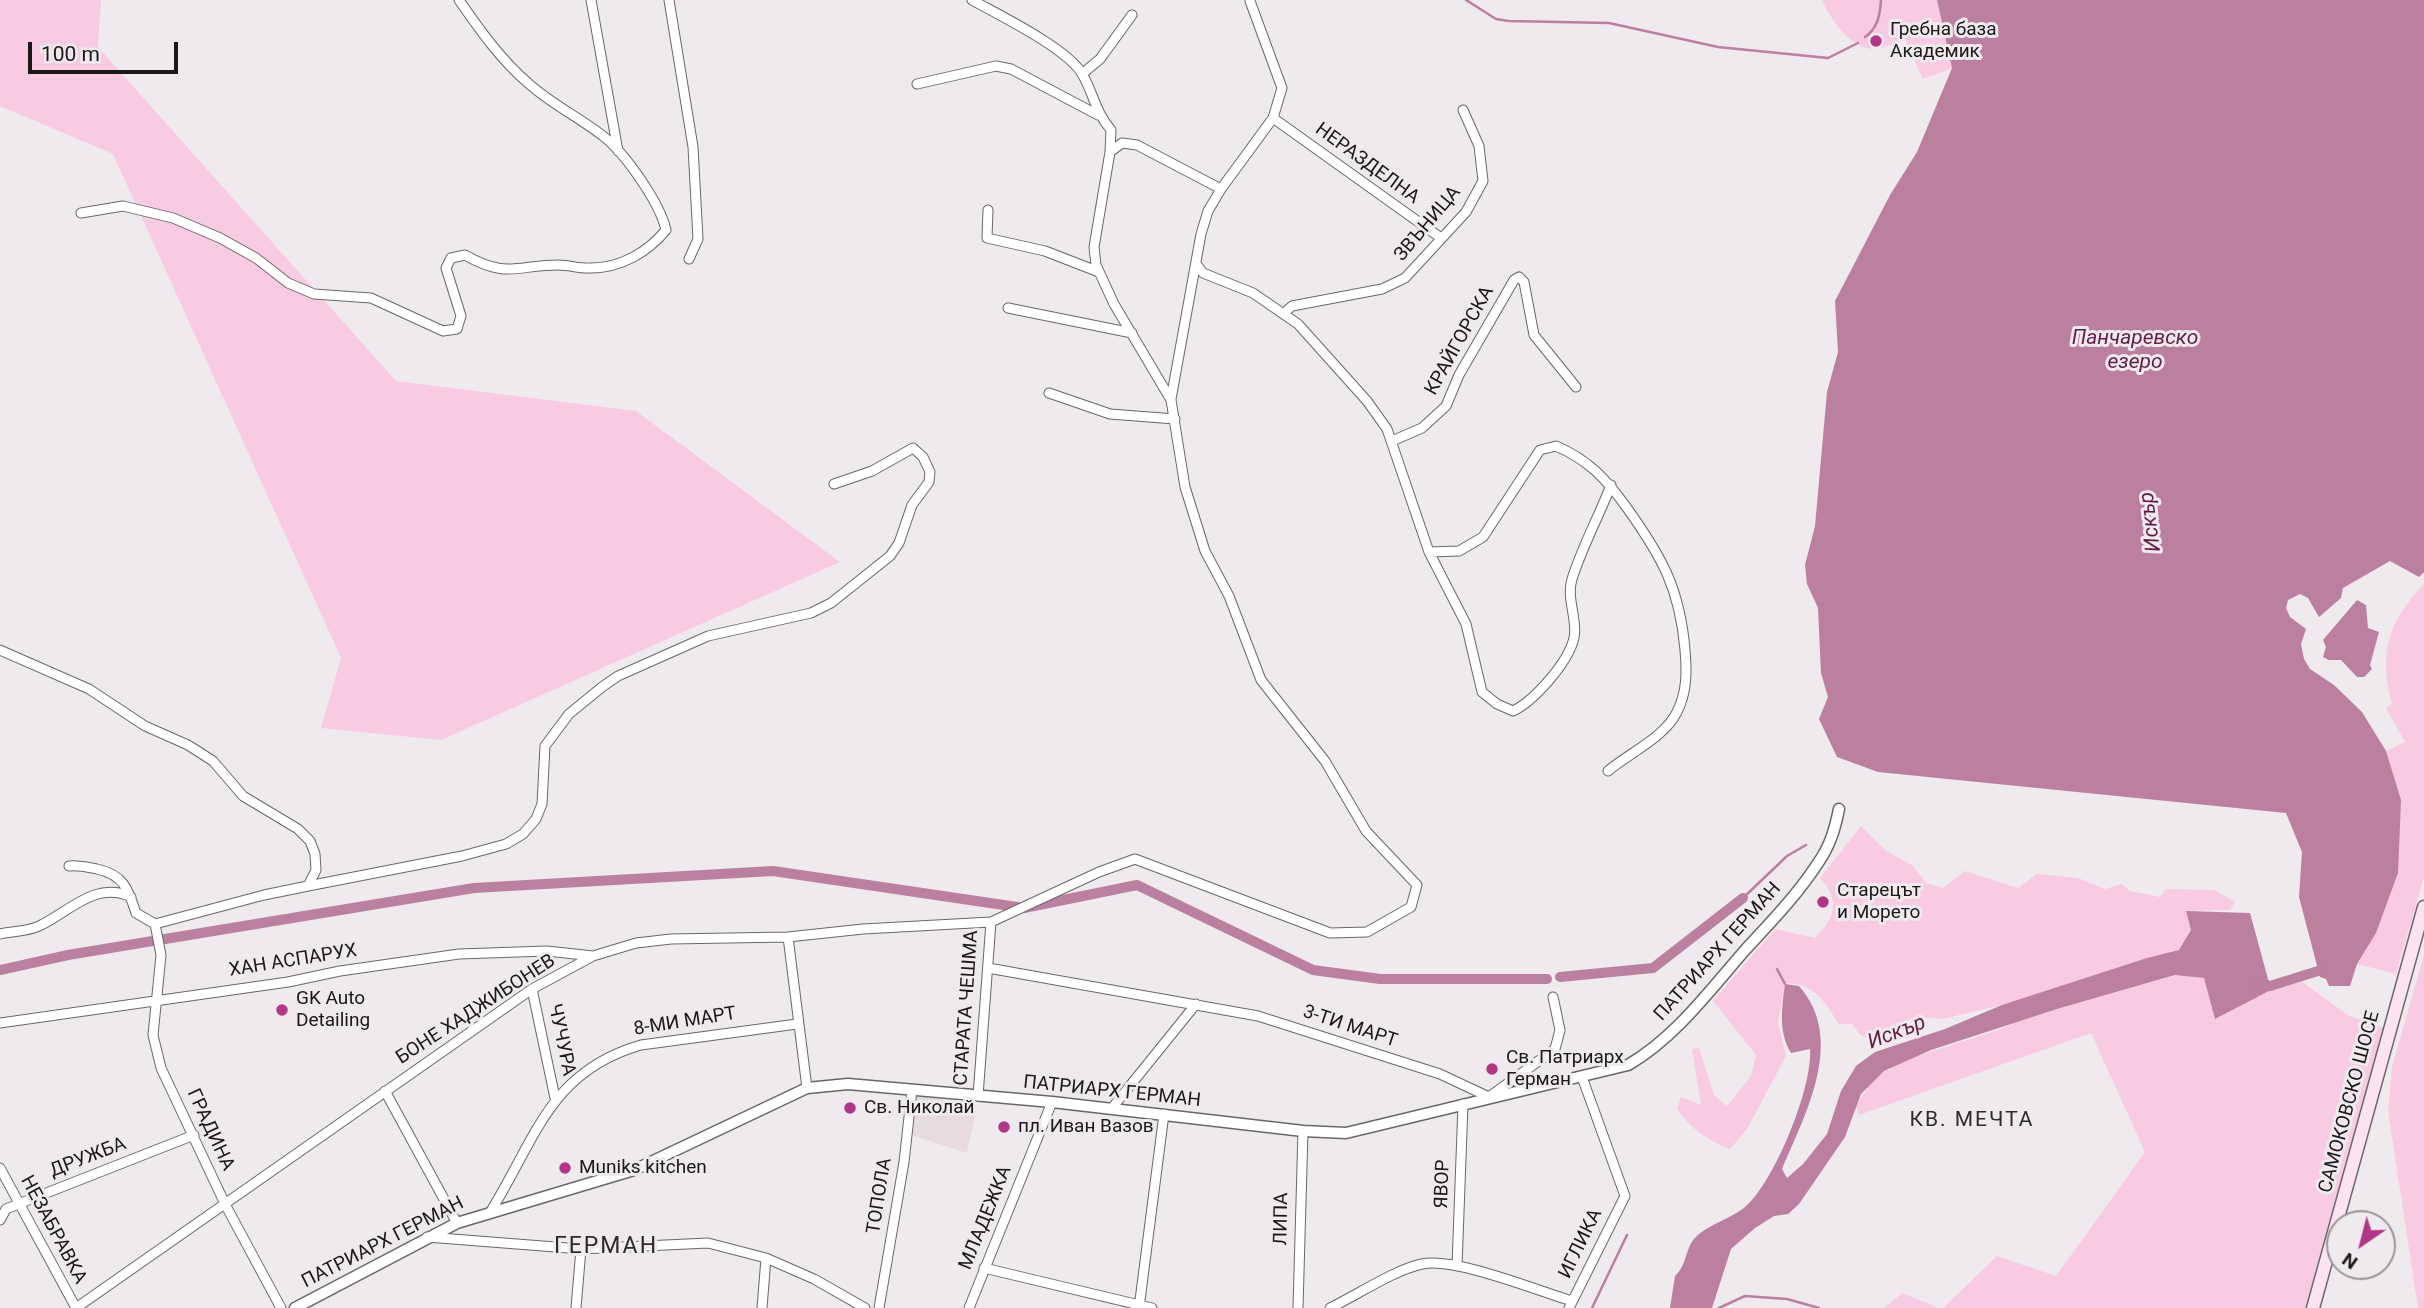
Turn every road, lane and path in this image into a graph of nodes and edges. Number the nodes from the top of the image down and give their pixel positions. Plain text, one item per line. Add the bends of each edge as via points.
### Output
1 (459, 0) edge
2 (591, 0) edge
3 (669, 0) edge
4 (972, 0) edge
5 (1250, 1) edge
6 (1132, 15) dead end
7 (1082, 74) junction
8 (917, 83) dead end
9 (1463, 110) dead end
10 (1098, 115) junction
11 (1273, 118) junction
12 (1111, 152) junction
13 (618, 153) junction
14 (1221, 189) junction
15 (988, 210) dead end
16 (81, 213) dead end
17 (1441, 238) junction
18 (689, 259) dead end
19 (1197, 265) junction
20 (1099, 272) junction
21 (1008, 308) dead end
22 (1283, 314) junction
23 (1132, 333) junction
24 (1576, 387) dead end
25 (1049, 393) dead end
26 (1171, 400) junction
27 (1175, 419) junction
28 (1392, 441) junction
29 (834, 484) dead end
30 (1611, 485) junction
31 (1429, 552) junction
32 (0, 650) edge
33 (1608, 771) dead end
34 (1839, 809) dead end
35 (69, 866) dead end
36 (308, 886) junction
37 (131, 897) junction
38 (2424, 907) edge
39 (991, 922) junction
40 (155, 924) junction
41 (0, 934) edge
42 (788, 937) junction
43 (593, 956) junction
44 (988, 968) junction
45 (532, 989) junction
46 (1553, 997) dead end
47 (156, 999) junction
48 (1196, 1004) junction
49 (0, 1023) edge
50 (797, 1024) junction
51 (1582, 1077) junction
52 (807, 1088) junction
53 (912, 1090) junction
54 (385, 1091) junction
55 (978, 1096) junction
56 (1489, 1097) junction
57 (555, 1098) junction
58 (1052, 1102) junction
59 (1463, 1104) junction
60 (1112, 1108) junction
61 (1164, 1114) junction
62 (1303, 1131) junction
63 (194, 1135) junction
64 (0, 1168) edge
65 (21, 1203) junction
66 (226, 1206) junction
67 (491, 1210) junction
68 (0, 1220) edge
69 (457, 1223) junction
70 (427, 1237) junction
71 (581, 1249) junction
72 (766, 1258) junction
73 (1457, 1266) junction
74 (984, 1268) junction
75 (1570, 1305) edge
76 (1139, 1307) edge
77 (76, 1308) edge
78 (281, 1308) edge
79 (295, 1308) edge
80 (576, 1308) edge
81 (762, 1308) edge
82 (865, 1308) edge
83 (879, 1308) edge
84 (969, 1308) edge
85 (1152, 1308) edge
86 (1298, 1308) edge
87 (1330, 1308) edge
88 (2313, 1308) edge

1 - 13 street via 494,48 527,82 604,137
2 - 13 street
3 - 18 street via 693,146 698,239
4 - 7 street via 1070,58
5 - 11 street via 1282,89
6 - 7 street via 1100,59
7 - 10 street
8 - 10 street via 996,66 1011,69
9 - 17 street, ЗВЪНИЦА via 1479,146 1483,181 1466,212
10 - 12 street via 1111,130
11 - 14 street
11 - 17 street, НЕРАЗДЕЛНА
12 - 14 street via 1122,143 1137,145
12 - 20 street via 1094,247
13 - 16 street via 662,213 666,230 656,243 618,264 591,268 558,265 506,272 465,255 451,258 446,268 461,316 457,329 443,331 371,298 314,294 288,283 220,238 173,218 123,206
14 - 19 street via 1208,211
15 - 20 street via 987,238 1045,250
17 - 22 street, ЗВЪНИЦА via 1405,278 1393,284 1293,306
19 - 22 street via 1203,273 1253,293
19 - 26 street
20 - 23 street
21 - 23 street
22 - 28 street via 1367,401
23 - 26 street
24 - 28 street, КРАЙГОРСКА via 1534,335 1524,282 1519,277 1459,375 1446,407 1422,428
25 - 27 street via 1110,414
26 - 27 street, БОНЕ ХАДЖИБОНЕВ
27 - 39 street, БОНЕ ХАДЖИБОНЕВ via 1193,518 1261,680 1325,761 1366,831 1417,885 1416,897 1401,915 1367,932 1330,933 1135,859
28 - 31 street
29 - 36 street via 872,471 913,448 930,472 890,556 831,603 811,613 708,636 680,647 618,676 569,714 545,746 542,804 523,834 506,844 462,856
30 - 31 street via 1583,458 1556,446 1540,450 1483,537 1459,551
30 - 31 street via 1572,580 1569,597 1574,637 1530,703 1513,710 1482,692 1465,624
30 - 33 street via 1669,573 1680,607 1686,668 1685,694 1675,716
32 - 36 street via 80,684 145,726 213,761 243,796 310,841 316,870
34 - 51 street, ПАТРИАРХ ГЕРМАН via 1834,834 1818,864 1690,1013 1628,1065
35 - 37 street via 112,872 126,884
36 - 40 street
37 - 40 street via 136,913
37 - 41 street via 117,892 99,894 71,905 36,928
38 - 88 main road, САМОКОВСКО ШОСЕ
39 - 42 street, БОНЕ ХАДЖИБОНЕВ
39 - 44 street, СТАРАТА ЧЕШМА
40 - 47 street, ГРАДИНА via 161,955
42 - 43 street, БОНЕ ХАДЖИБОНЕВ via 671,939 636,943
42 - 50 street
43 - 45 street, БОНЕ ХАДЖИБОНЕВ
43 - 47 street, ХАН АСПАРУХ via 547,951 459,954
44 - 48 street, 3-ТИ МАРТ
44 - 55 street, СТАРАТА ЧЕШМА
45 - 54 street, БОНЕ ХАДЖИБОНЕВ
45 - 57 street, ЧУЧУРА
46 - 56 street via 1560,1030 1555,1049
47 - 49 street, ХАН АСПАРУХ
47 - 63 street, ГРАДИНА via 153,1035 161,1068
48 - 56 street, 3-ТИ МАРТ via 1258,1016 1356,1046 1440,1074
48 - 60 street
50 - 52 street
50 - 57 street, 8-МИ МАРТ via 619,1051 594,1065
51 - 56 street, ПАТРИАРХ ГЕРМАН
51 - 75 street, ИГЛИКА via 1625,1196
52 - 53 street, ПАТРИАРХ ГЕРМАН via 848,1084
52 - 67 street, ПАТРИАРХ ГЕРМАН via 634,1170
53 - 55 street, ПАТРИАРХ ГЕРМАН
53 - 83 street, ТОПОЛА
54 - 66 street, БОНЕ ХАДЖИБОНЕВ
54 - 69 street
55 - 58 street, ПАТРИАРХ ГЕРМАН
56 - 59 street, ПАТРИАРХ ГЕРМАН
57 - 67 street, 8-МИ МАРТ
58 - 60 street, ПАТРИАРХ ГЕРМАН
58 - 74 street, МЛАДЕЖКА
59 - 62 street, ПАТРИАРХ ГЕРМАН via 1346,1133
59 - 73 street, ЯВОР
60 - 61 street, ПАТРИАРХ ГЕРМАН
61 - 62 street, ПАТРИАРХ ГЕРМАН
61 - 76 street
62 - 86 street, ЛИПА
63 - 65 street, ДРУЖБА
63 - 66 street, ГРАДИНА
64 - 65 street, НЕЗАБРАВКА
65 - 68 street, ДРУЖБА via 6,1209
65 - 77 street, НЕЗАБРАВКА
66 - 77 street, БОНЕ ХАДЖИБОНЕВ
66 - 78 street, ГРАДИНА
67 - 69 street, ПАТРИАРХ ГЕРМАН
69 - 70 street, ПАТРИАРХ ГЕРМАН
70 - 71 street
70 - 79 street, ПАТРИАРХ ГЕРМАН
71 - 72 street via 708,1243
71 - 80 street
72 - 81 street
72 - 82 street
73 - 75 street
73 - 87 street via 1422,1264
74 - 76 street
74 - 84 street, МЛАДЕЖКА
76 - 85 street

